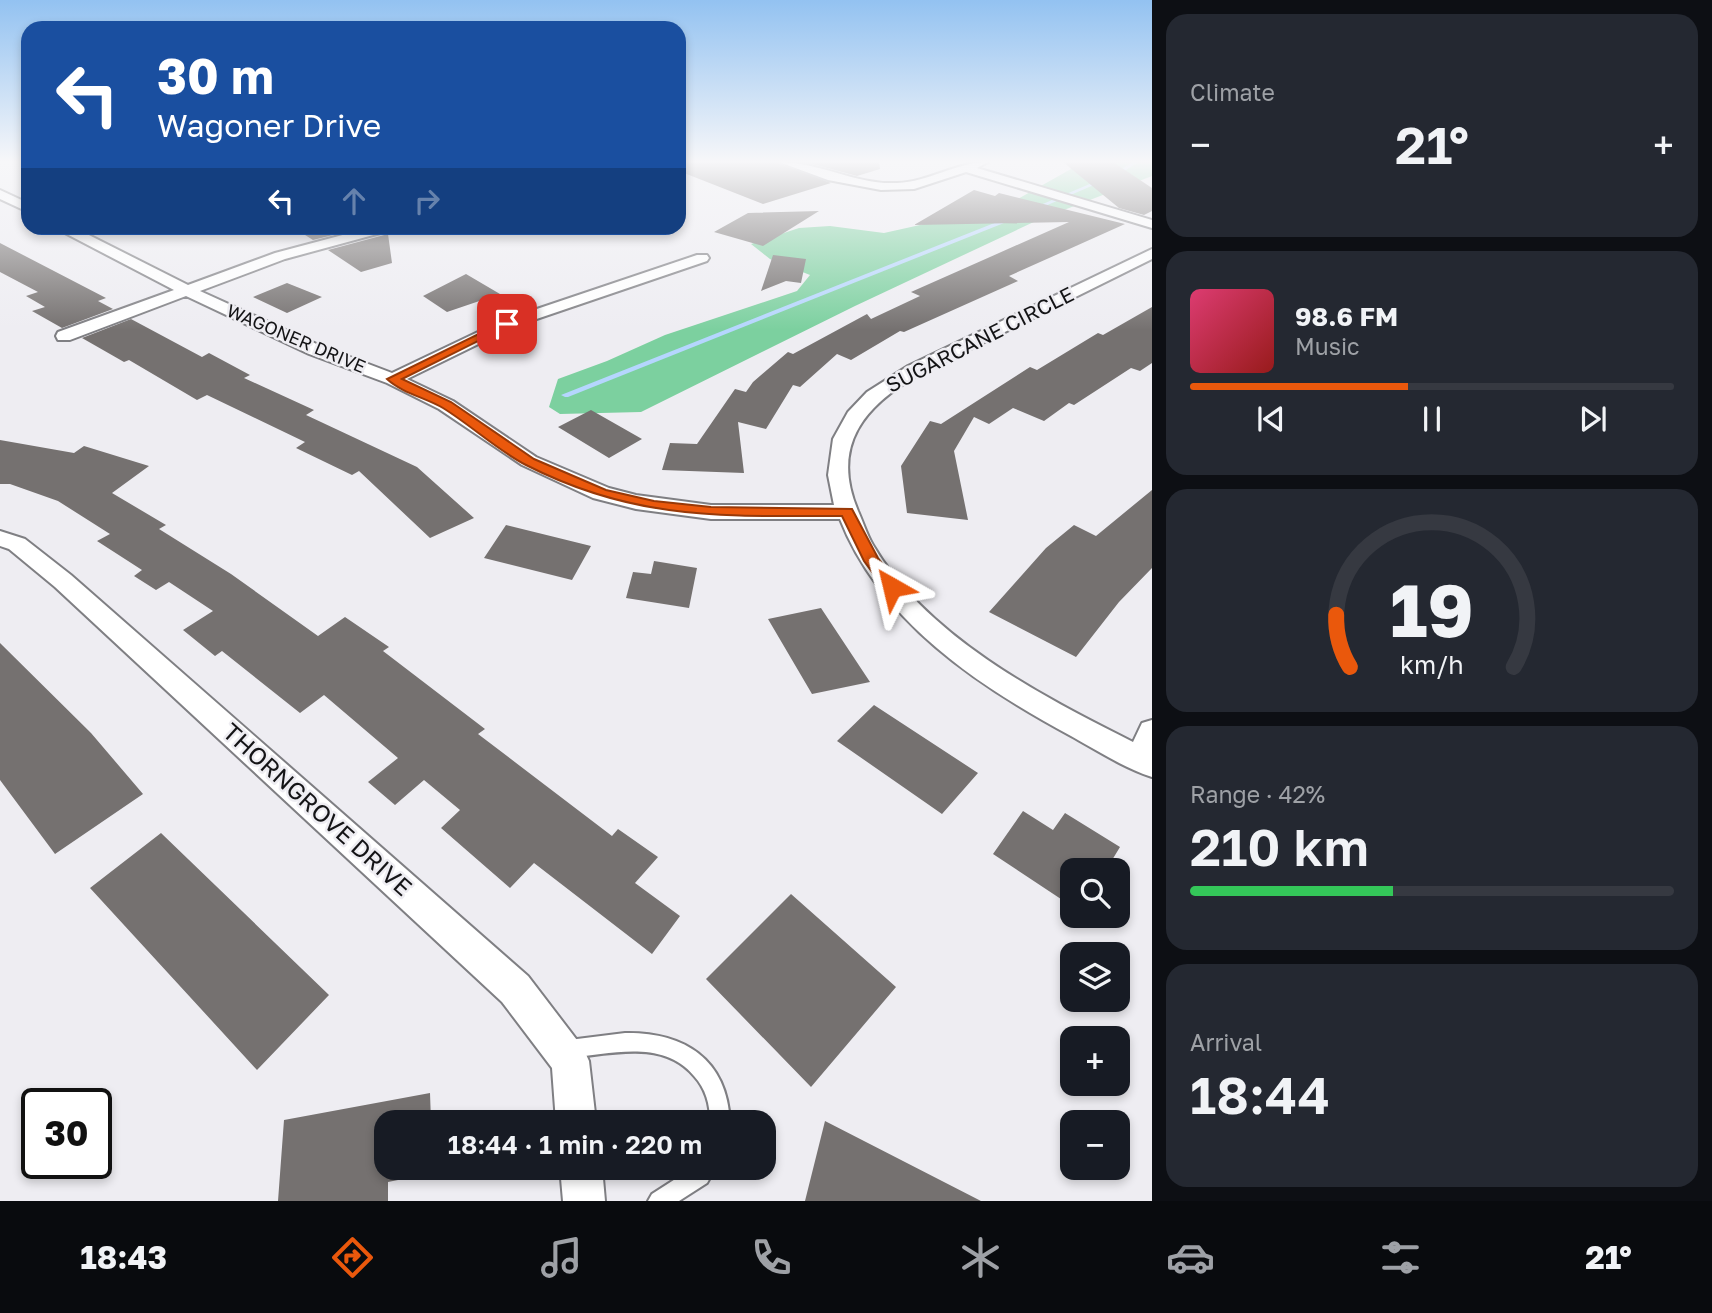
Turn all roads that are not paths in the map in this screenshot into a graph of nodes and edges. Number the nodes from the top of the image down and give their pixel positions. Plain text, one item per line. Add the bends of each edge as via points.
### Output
1 (1132, 218) edge
2 (1152, 224) edge
3 (80, 235) edge
4 (357, 235) edge
5 (1152, 253) edge
6 (702, 258) dead end
7 (186, 290) junction
8 (64, 335) dead end
9 (393, 379) junction
10 (847, 512) junction
11 (0, 538) edge
12 (1152, 731) edge
13 (1145, 762) edge
14 (561, 1050) junction
15 (575, 1110) edge
16 (720, 1110) edge
17 (582, 1180) edge
18 (693, 1180) edge
19 (584, 1201) edge
20 (659, 1201) edge

1 - 2 street
3 - 7 street, WAGONER DRIVE
4 - 7 street via 280,256
5 - 10 street, SUGARCANE CIRCLE via 877,393 842,438 840,488
6 - 9 street via 507,324
7 - 8 street
7 - 9 street, WAGONER DRIVE via 315,350
9 - 10 street, WAGONER DRIVE via 446,405 529,461 601,493 648,505 711,512
10 - 13 street, SUGARCANE CIRCLE via 871,561 932,629 986,673
11 - 14 street, THORNGROVE DRIVE via 17,544 63,581 515,989
12 - 13 street
14 - 15 street, THORNGROVE DRIVE via 570,1061
14 - 16 lane via 612,1042 661,1043 682,1051 699,1065
17 - 19 street
18 - 20 lane

